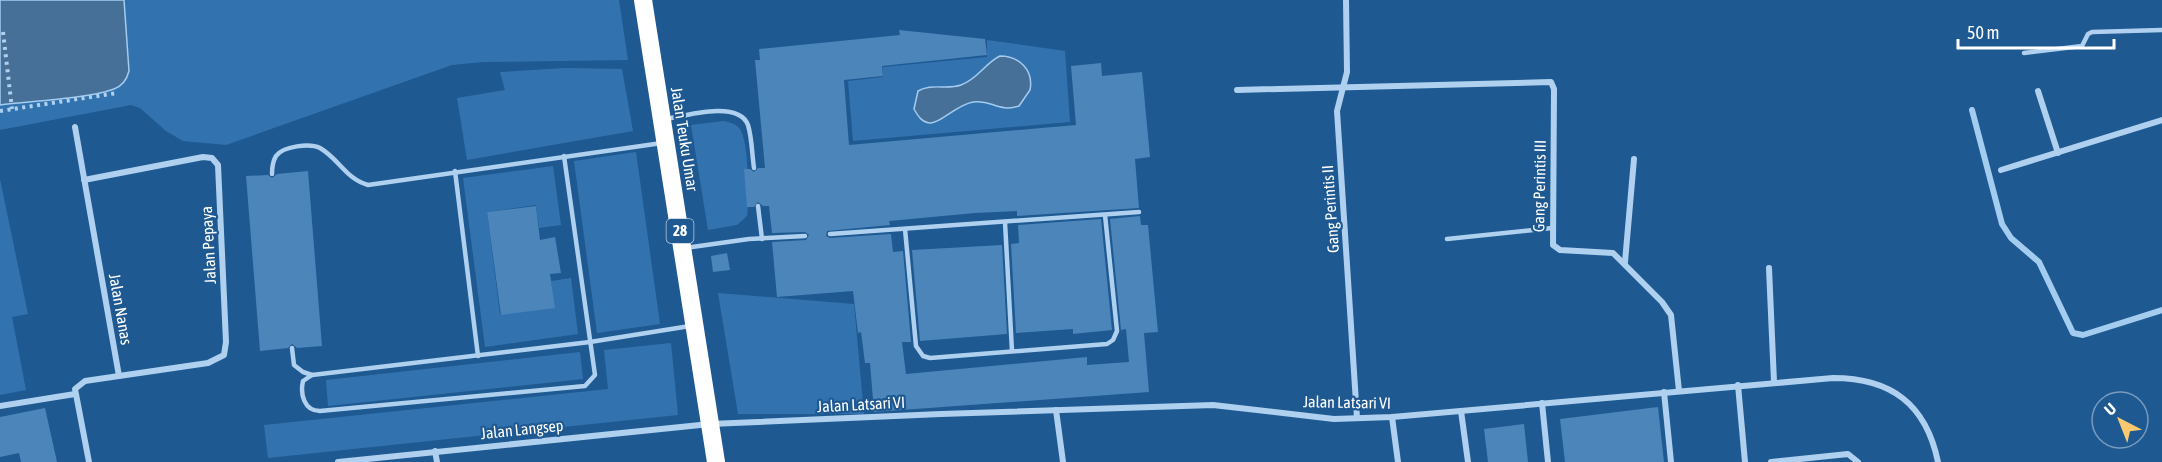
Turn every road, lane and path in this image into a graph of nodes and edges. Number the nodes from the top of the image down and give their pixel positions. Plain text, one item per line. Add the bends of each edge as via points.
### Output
1 (643, 0) edge
2 (1346, 0) edge
3 (2162, 30) edge
4 (3, 32) dead end
5 (2024, 53) dead end
6 (1342, 87) junction
7 (1237, 90) dead end
8 (2038, 91) dead end
9 (117, 93) dead end
10 (12, 109) junction
11 (0, 111) edge
12 (662, 120) junction
13 (2162, 120) edge
14 (75, 127) dead end
15 (666, 143) junction
16 (2058, 153) junction
17 (564, 156) junction
18 (1634, 159) dead end
19 (753, 168) dead end
20 (2001, 170) dead end
21 (455, 171) junction
22 (272, 174) dead end
23 (84, 180) junction
24 (758, 206) dead end
25 (1139, 212) dead end
26 (1105, 215) junction
27 (1005, 222) junction
28 (1552, 228) junction
29 (905, 229) junction
30 (830, 234) dead end
31 (805, 236) dead end
32 (762, 238) junction
33 (1448, 239) dead end
34 (682, 248) junction
35 (1625, 262) junction
36 (1769, 268) dead end
37 (694, 325) junction
38 (591, 342) junction
39 (292, 348) dead end
40 (1012, 351) junction
41 (478, 356) junction
42 (312, 375) junction
43 (119, 376) junction
44 (1774, 382) junction
45 (1738, 385) junction
46 (1679, 391) junction
47 (1664, 392) junction
48 (75, 394) junction
49 (1542, 403) junction
50 (0, 406) edge
51 (1056, 410) junction
52 (1461, 411) junction
53 (1392, 417) junction
54 (1357, 418) junction
55 (710, 424) junction
56 (435, 451) junction
57 (89, 462) edge
58 (338, 462) edge
59 (437, 462) edge
60 (716, 462) edge
61 (1063, 462) edge
62 (1398, 462) edge
63 (1468, 462) edge
64 (1548, 462) edge
65 (1671, 462) edge
66 (1745, 462) edge
67 (1771, 462) edge
68 (1858, 462) edge
69 (1938, 462) edge

1 - 12 highway, Jalan Teuku Umar / 28
2 - 6 street, Gang Perintis II via 1347,69
3 - 5 lane via 2092,32 2082,46
4 - 10 path
6 - 7 street
6 - 28 street, Gang Perintis III via 1545,80 1552,83
6 - 54 street, Gang Perintis II via 1337,111
8 - 16 street
9 - 10 path
10 - 11 path
12 - 15 highway, Jalan Teuku Umar / 28
12 - 19 lane via 715,111 738,114 748,126
13 - 16 street
14 - 23 street, Jalan Nanas
15 - 17 lane
15 - 34 highway, Jalan Teuku Umar / 28
16 - 20 street
17 - 21 lane
17 - 38 lane
18 - 35 street
21 - 22 lane via 368,185 348,176 320,148 311,146 281,152
21 - 41 lane
23 - 43 street, Jalan Nanas
23 - 43 street, Jalan Pepaya via 203,157 212,158 218,165 224,356 208,363
24 - 32 lane
25 - 26 lane
26 - 27 lane
26 - 40 lane via 1115,336 1107,344
27 - 29 lane
27 - 40 lane
28 - 33 lane
28 - 35 street, Gang Perintis III via 1555,248 1608,251
29 - 30 lane
29 - 40 lane via 918,352 930,358
31 - 32 lane
32 - 34 lane
34 - 37 highway, Jalan Teuku Umar / 28
35 - 46 street, Gang Perintis III via 1671,315
36 - 44 street
37 - 38 lane
37 - 55 highway, Jalan Teuku Umar / 28
38 - 41 lane
38 - 42 lane via 595,375 585,386 315,411 304,401 302,387 306,377
39 - 42 lane via 294,365
41 - 42 lane
43 - 48 street via 80,382
44 - 45 street, Jalan Latsari VI
44 - 69 street, Jalan Latsari VI via 1847,378 1872,381 1893,390 1922,419
45 - 46 street, Jalan Latsari VI
45 - 66 street
46 - 47 street, Jalan Latsari VI
47 - 49 street, Jalan Latsari VI
47 - 65 street
48 - 50 street
48 - 57 street
49 - 52 street, Jalan Latsari VI
49 - 64 street
51 - 54 street, Jalan Latsari VI via 1214,405
51 - 55 street, Jalan Latsari VI
51 - 61 street
52 - 53 street, Jalan Latsari VI
52 - 63 street
53 - 54 street, Jalan Latsari VI
53 - 62 street
55 - 56 street, Jalan Langsep
55 - 60 highway, Jalan Teuku Umar / 28
56 - 58 street, Jalan Langsep
56 - 59 street
67 - 68 street via 1848,454

